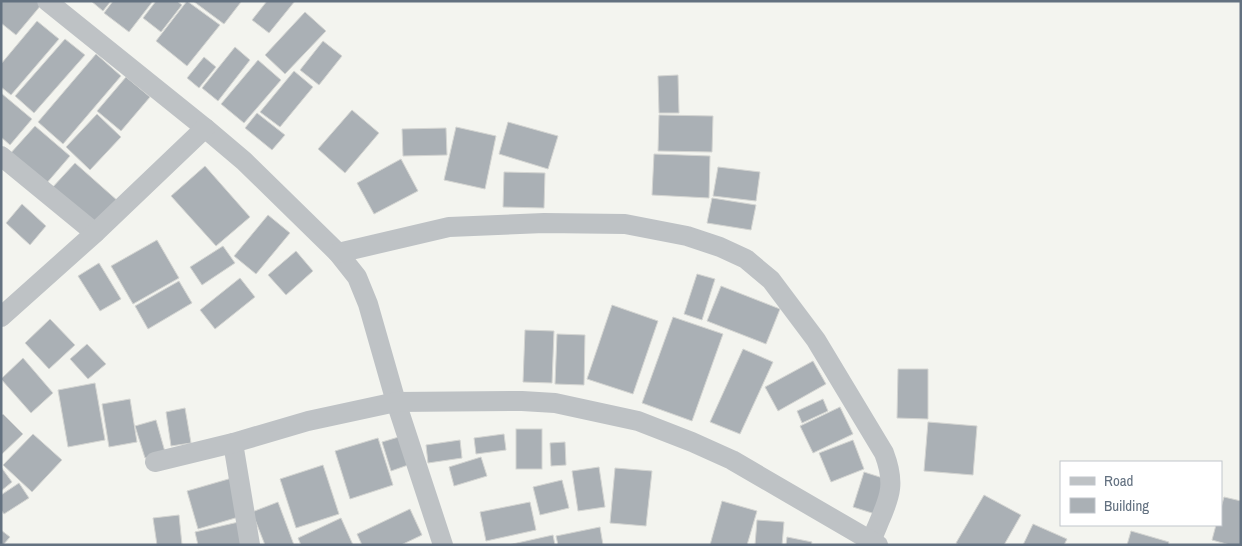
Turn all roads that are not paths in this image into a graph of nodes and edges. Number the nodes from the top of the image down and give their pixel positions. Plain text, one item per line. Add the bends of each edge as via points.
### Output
1 (47, 1) edge
2 (205, 128) junction
3 (1, 156) edge
4 (95, 233) junction
5 (338, 253) junction
6 (1, 317) edge
7 (396, 402) junction
8 (233, 443) junction
9 (155, 462) dead end
10 (873, 543) edge
11 (250, 545) edge
12 (443, 545) edge

1 - 2 street
2 - 4 street
2 - 5 street via 244,161
3 - 4 street
4 - 6 street
5 - 7 street via 357,278 368,304
5 - 10 street via 449,227 625,224 687,236 746,259 771,280 816,340 884,453 891,485 889,500
7 - 8 street via 308,421
7 - 10 street via 547,402 638,421 732,460
7 - 12 street
8 - 9 street
8 - 11 street

